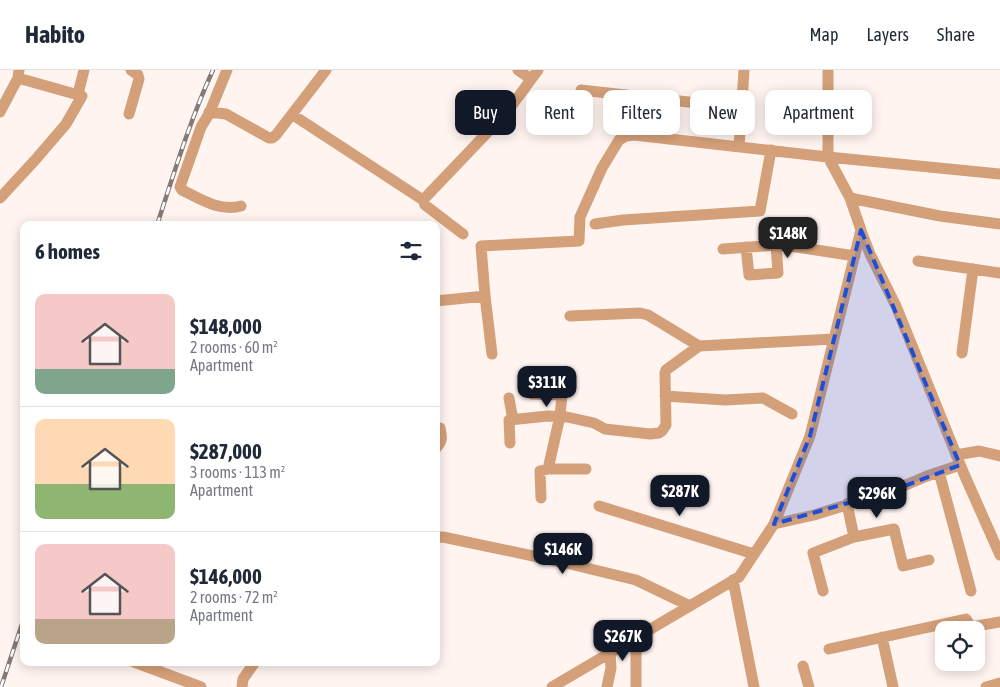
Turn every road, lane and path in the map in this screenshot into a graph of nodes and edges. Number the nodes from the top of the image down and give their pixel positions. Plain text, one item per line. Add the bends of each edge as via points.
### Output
1 (84, 70) edge
2 (131, 70) edge
3 (227, 70) edge
4 (326, 70) edge
5 (518, 70) edge
6 (744, 70) edge
7 (828, 70) edge
8 (19, 74) edge
9 (534, 75) edge
10 (743, 90) edge
11 (593, 91) edge
12 (78, 94) junction
13 (690, 102) edge
14 (0, 112) edge
15 (210, 112) junction
16 (129, 114) dead end
17 (296, 117) dead end
18 (740, 135) edge
19 (739, 147) junction
20 (771, 150) junction
21 (828, 157) junction
22 (1000, 174) edge
23 (0, 198) edge
24 (850, 198) junction
25 (423, 200) junction
26 (241, 206) dead end
27 (595, 224) dead end
28 (1000, 224) edge
29 (861, 230) junction
30 (463, 234) dead end
31 (776, 245) junction
32 (746, 247) junction
33 (723, 248) dead end
34 (855, 256) junction
35 (918, 261) dead end
36 (973, 269) junction
37 (1000, 273) edge
38 (485, 296) junction
39 (440, 301) edge
40 (570, 316) dead end
41 (834, 339) junction
42 (699, 346) junction
43 (962, 353) dead end
44 (492, 354) dead end
45 (532, 394) dead end
46 (665, 396) junction
47 (509, 398) dead end
48 (792, 414) dead end
49 (560, 416) junction
50 (512, 420) junction
51 (440, 428) dead end
52 (510, 443) dead end
53 (440, 444) edge
54 (1000, 456) edge
55 (958, 460) junction
56 (548, 469) junction
57 (586, 469) dead end
58 (938, 472) junction
59 (541, 498) dead end
60 (847, 504) junction
61 (599, 506) dead end
62 (774, 524) junction
63 (440, 537) edge
64 (854, 537) junction
65 (754, 554) junction
66 (1000, 555) edge
67 (929, 560) dead end
68 (733, 580) junction
69 (823, 591) dead end
70 (970, 591) dead end
71 (690, 606) junction
72 (1000, 622) edge
73 (636, 637) junction
74 (882, 637) junction
75 (829, 650) dead end
76 (610, 652) junction
77 (157, 666) edge
78 (253, 666) edge
79 (803, 666) dead end
80 (243, 683) edge
81 (201, 687) edge
82 (234, 687) edge
83 (552, 687) edge
84 (607, 687) edge
85 (636, 687) edge
86 (754, 687) edge
87 (809, 687) edge
88 (893, 687) edge

1 - 12 street
2 - 16 street via 139,79
3 - 15 street
4 - 15 street via 272,138 226,114
5 - 9 street
6 - 10 street
7 - 21 street
8 - 12 street
8 - 14 street
9 - 25 street via 507,112
11 - 13 street
12 - 23 street via 82,96 66,124
15 - 26 street via 201,127 180,187 216,206 232,209
17 - 25 street
18 - 19 street
19 - 20 street
19 - 38 street via 634,135 619,140 602,168 580,217 579,241 481,246
20 - 21 street
20 - 27 street via 760,211
21 - 22 street
21 - 24 street
24 - 28 street
24 - 29 street
25 - 30 street via 425,205
29 - 34 street
29 - 55 street via 896,306
31 - 32 street
31 - 32 street via 778,272 750,275
31 - 34 street
32 - 33 street
34 - 41 street
35 - 36 street
36 - 37 street
36 - 43 street
38 - 39 street
38 - 44 street
40 - 42 street via 640,313
41 - 42 street
41 - 62 street via 810,436
42 - 46 street via 666,370
45 - 49 street via 562,394
46 - 48 street via 725,400 763,398
46 - 49 street via 666,425 659,433 605,429 587,421
47 - 50 street
49 - 50 street
49 - 56 street
50 - 52 street via 509,420
51 - 53 street
54 - 55 street via 979,450
55 - 58 street
55 - 66 street
56 - 57 street
56 - 59 street via 540,471
58 - 60 street
58 - 70 street
60 - 62 street
60 - 64 street
61 - 65 street
62 - 65 street
63 - 71 street via 636,580
64 - 67 street via 894,529 903,566
64 - 69 street via 813,553
65 - 68 street via 739,577
68 - 71 street
68 - 86 street
71 - 73 street
72 - 74 street via 971,627 966,619
73 - 76 street
73 - 85 street
74 - 75 street
74 - 88 street
76 - 83 street
76 - 84 street
77 - 81 street
78 - 80 street
79 - 87 street
80 - 82 street

